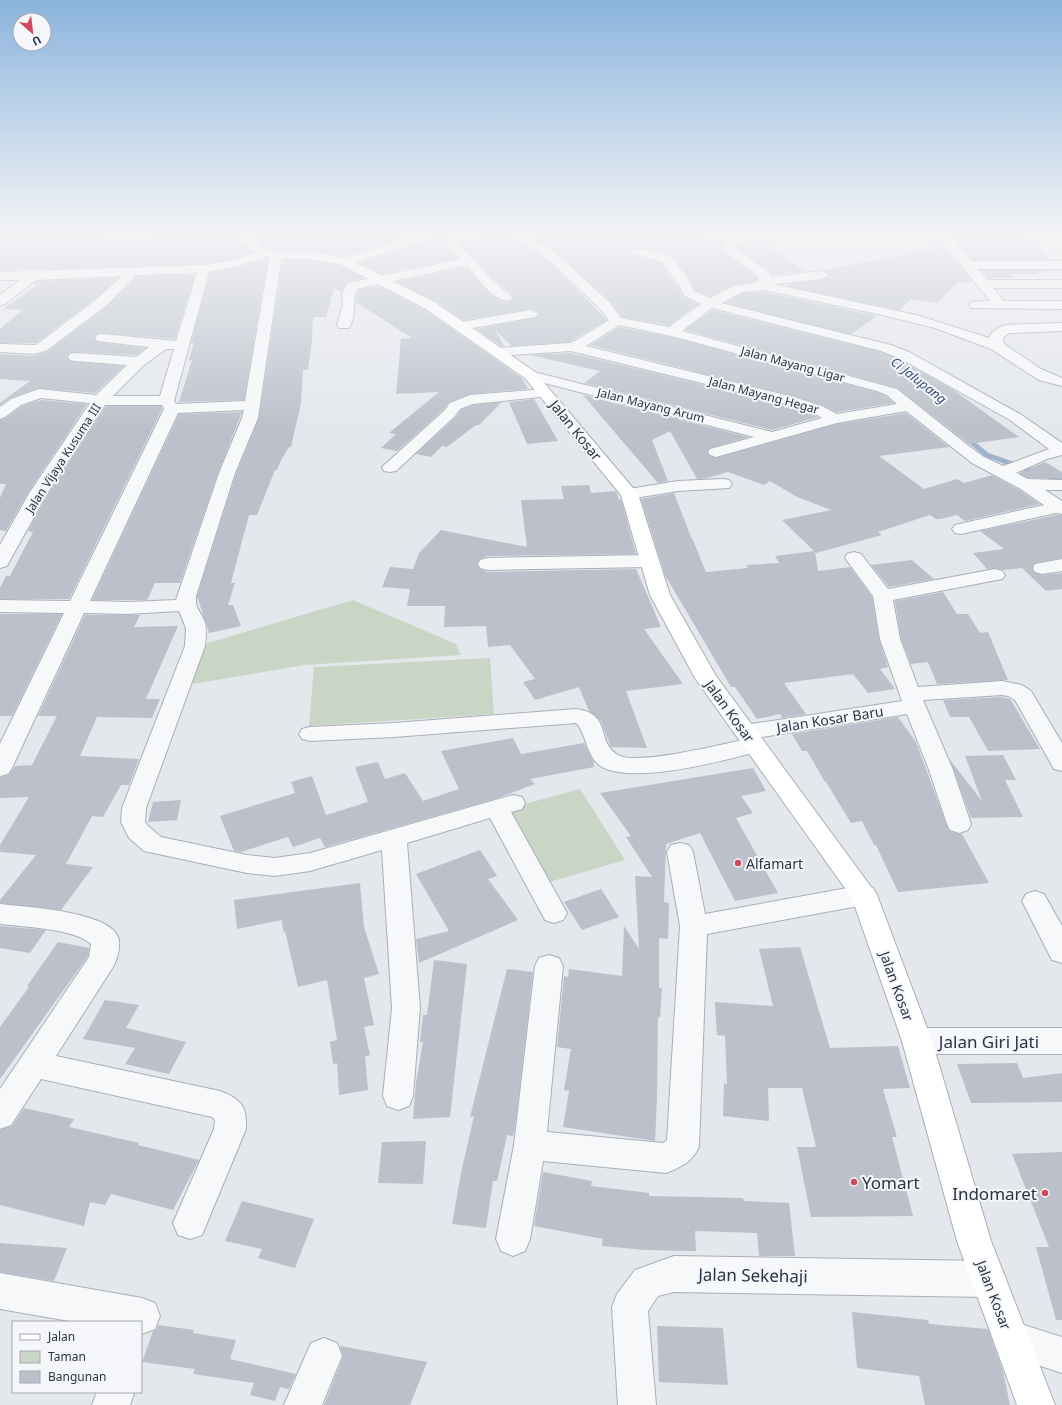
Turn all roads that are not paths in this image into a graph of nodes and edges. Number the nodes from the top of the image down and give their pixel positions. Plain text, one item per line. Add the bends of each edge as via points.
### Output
1 (107, 298) edge
2 (195, 298) edge
3 (265, 298) edge
4 (349, 298) edge
5 (415, 298) edge
6 (596, 298) edge
7 (698, 298) edge
8 (721, 298) edge
9 (822, 298) edge
10 (994, 298) edge
11 (711, 304) junction
12 (1000, 305) junction
13 (1062, 305) edge
14 (976, 306) dead end
15 (532, 314) dead end
16 (617, 321) junction
17 (344, 325) dead end
18 (461, 326) junction
19 (1062, 326) edge
20 (672, 332) junction
21 (102, 338) dead end
22 (164, 345) junction
23 (181, 345) junction
24 (997, 346) junction
25 (571, 347) junction
26 (0, 348) edge
27 (498, 352) junction
28 (75, 357) dead end
29 (139, 362) junction
30 (530, 375) junction
31 (1062, 382) edge
32 (546, 393) junction
33 (100, 400) junction
34 (169, 405) junction
35 (252, 405) junction
36 (909, 406) junction
37 (0, 414) edge
38 (835, 419) junction
39 (771, 436) junction
40 (1062, 450) edge
41 (716, 452) dead end
42 (390, 467) dead end
43 (1013, 468) junction
44 (723, 484) dead end
45 (1025, 484) junction
46 (1061, 485) edge
47 (629, 494) junction
48 (1061, 508) edge
49 (961, 529) dead end
50 (854, 558) dead end
51 (649, 560) junction
52 (0, 562) edge
53 (487, 564) dead end
54 (1062, 565) edge
55 (1042, 568) dead end
56 (995, 575) dead end
57 (883, 596) junction
58 (185, 605) junction
59 (0, 606) edge
60 (76, 608) junction
61 (913, 700) junction
62 (310, 734) dead end
63 (750, 739) junction
64 (1062, 762) edge
65 (0, 768) edge
66 (959, 824) dead end
67 (394, 839) junction
68 (680, 852) dead end
69 (864, 895) junction
70 (1035, 901) dead end
71 (554, 913) dead end
72 (0, 914) edge
73 (694, 926) junction
74 (1062, 952) edge
75 (549, 966) dead end
76 (917, 1041) junction
77 (1062, 1041) edge
78 (34, 1064) junction
79 (398, 1096) dead end
80 (0, 1115) edge
81 (530, 1145) junction
82 (190, 1223) dead end
83 (513, 1239) dead end
84 (988, 1279) junction
85 (0, 1291) edge
86 (142, 1316) dead end
87 (1011, 1339) junction
88 (1062, 1355) edge
89 (324, 1356) dead end
90 (303, 1405) edge
91 (637, 1405) edge
92 (1036, 1405) edge

1 - 26 street via 40,348
2 - 23 street
3 - 35 street
4 - 17 street
5 - 18 street, Jalan Kosar
6 - 16 street
7 - 11 street
8 - 11 street
9 - 24 street via 916,320
10 - 12 street
11 - 20 street
11 - 40 street via 886,348 921,363 1015,417
12 - 13 street
12 - 14 street
15 - 18 street
16 - 20 street, Jalan Mayang Ligar
16 - 25 street
18 - 27 street, Jalan Kosar
19 - 24 street via 1005,329 996,338
20 - 36 street, Jalan Mayang Ligar via 882,388 892,392
21 - 22 street
22 - 23 street
22 - 29 street, Jalan Vijaya Kusuma III
23 - 34 street
24 - 31 street via 1049,379
25 - 27 street
25 - 38 street, Jalan Mayang Hegar via 792,401 817,409
27 - 30 street, Jalan Kosar
28 - 29 street
29 - 33 street, Jalan Vijaya Kusuma III
30 - 32 street, Jalan Kosar
30 - 39 street, Jalan Mayang Arum
32 - 42 street via 470,400 455,406
32 - 47 street, Jalan Kosar
33 - 34 street
33 - 37 street via 39,393 16,402
33 - 52 street, Jalan Vijaya Kusuma III via 39,492
34 - 35 street
34 - 60 street
35 - 58 street via 250,418 227,473
36 - 38 street
36 - 43 street, Jalan Mayang Ligar via 964,450
38 - 39 street, Jalan Mayang Hegar
39 - 41 street, Jalan Mayang Hegar
40 - 43 street
43 - 45 street, Jalan Mayang Ligar
44 - 47 street via 678,486
45 - 46 street
45 - 48 street, Jalan Mayang Ligar
47 - 51 street, Jalan Kosar
48 - 49 street
50 - 57 street
51 - 53 street
51 - 63 street, Jalan Kosar via 660,595 706,678
54 - 55 street
56 - 57 street
57 - 61 street via 890,638
58 - 60 street
58 - 67 street via 198,629 195,646 134,808 133,822 138,832 153,844 247,864 275,867 310,862
59 - 60 street
60 - 65 street
61 - 63 street, Jalan Kosar Baru
61 - 64 street, Jalan Kosar Baru via 1002,688 1014,690 1024,696
61 - 66 street
62 - 63 street, Jalan Kosar Baru via 576,716 588,721 604,756 616,765 670,762
63 - 69 street, Jalan Kosar
67 - 71 street via 505,806
67 - 79 street via 406,1008
68 - 73 street
69 - 73 street
69 - 76 street, Jalan Kosar
70 - 74 street
72 - 78 street via 63,922 94,930 105,940 103,959
73 - 81 street via 683,1147 666,1158
75 - 81 street
76 - 77 street, Jalan Giri Jati
76 - 84 street, Jalan Kosar via 974,1241
78 - 80 street
78 - 82 street via 220,1105 231,1114 230,1129
81 - 83 street
84 - 87 street, Jalan Kosar
84 - 91 street, Jalan Sekehaji via 674,1274 647,1282 630,1307
85 - 86 street
87 - 88 street
87 - 92 street, Jalan Kosar
89 - 90 street

